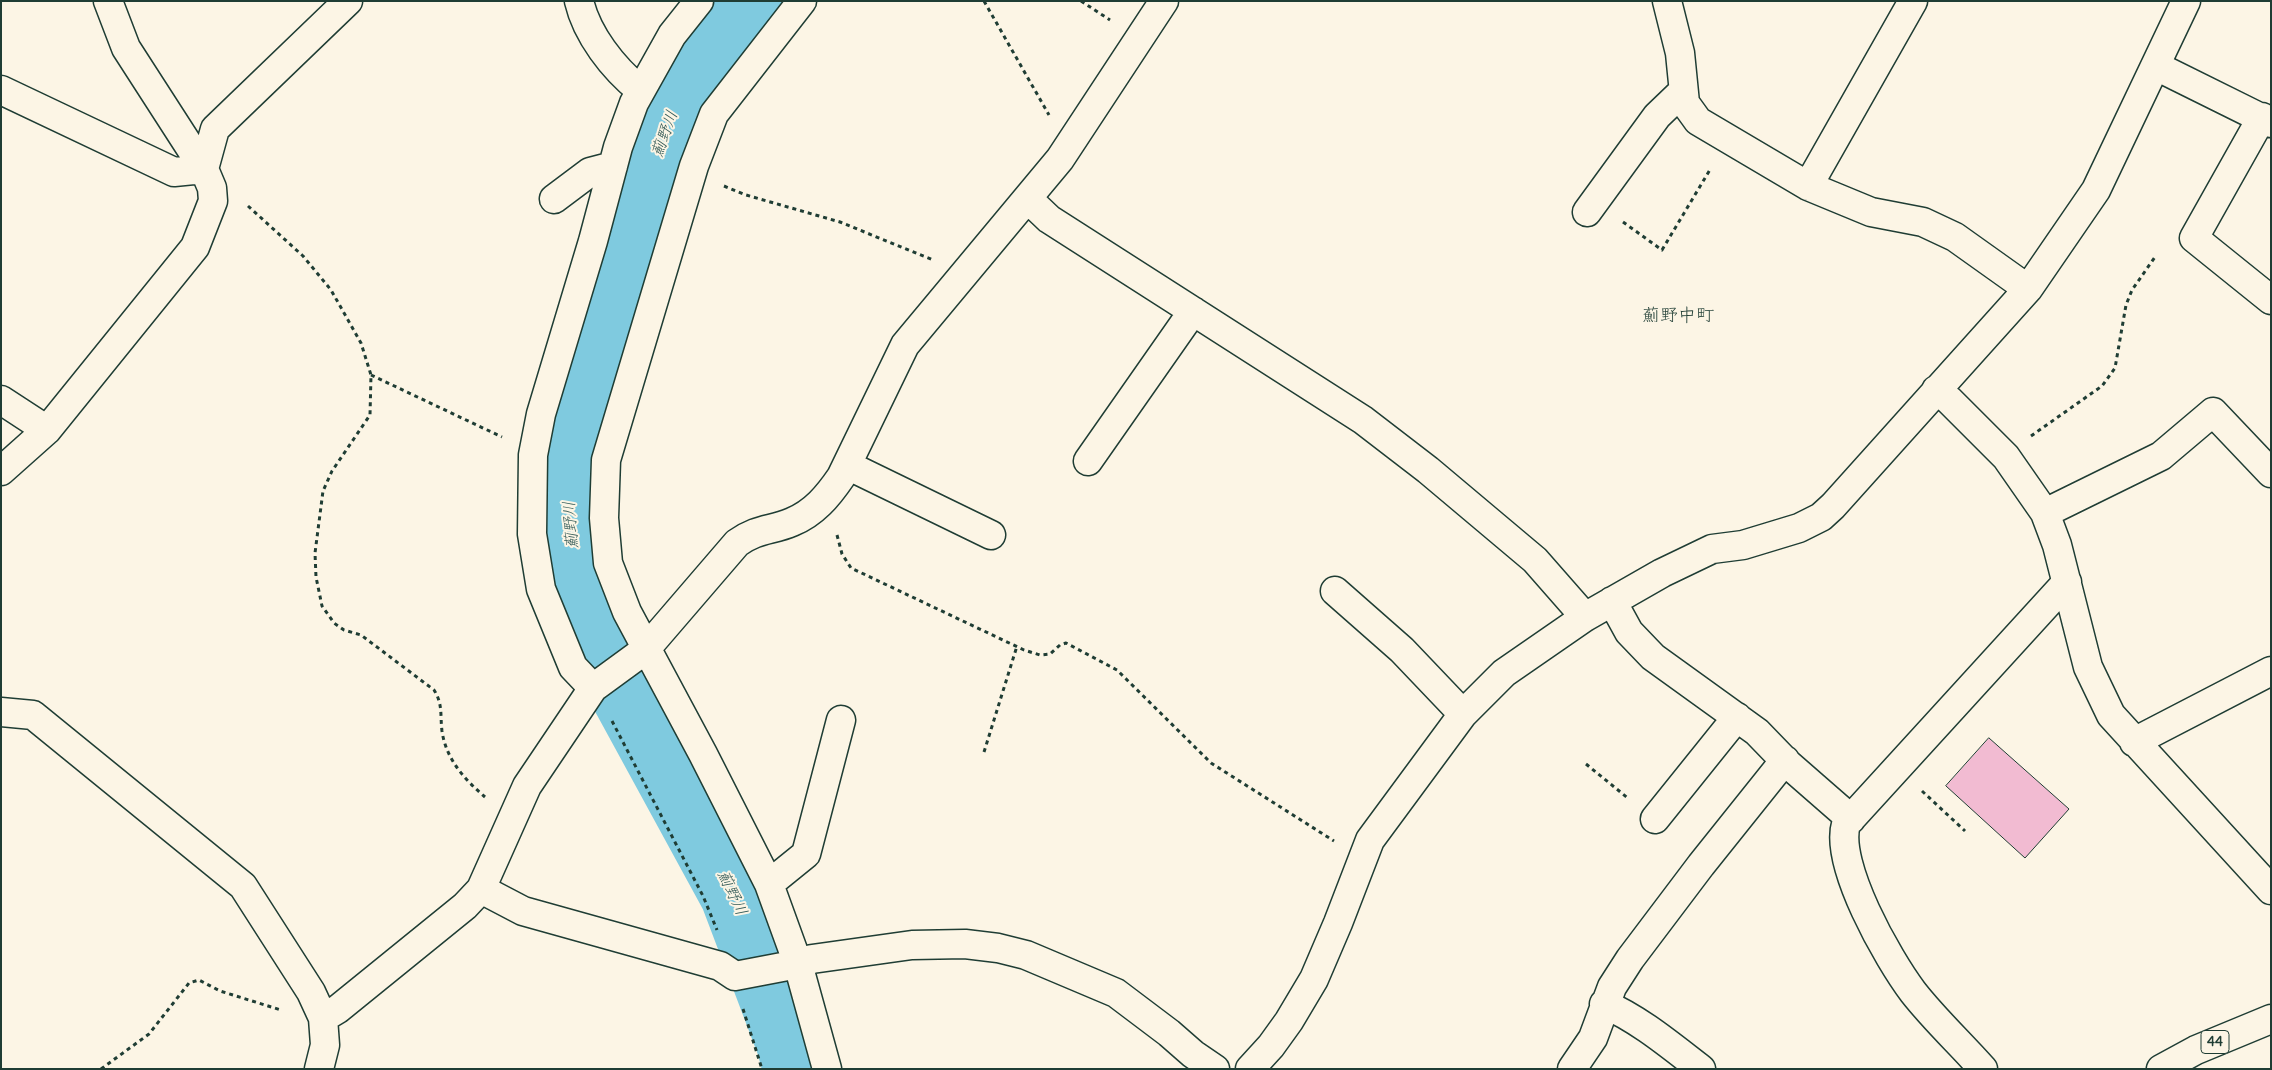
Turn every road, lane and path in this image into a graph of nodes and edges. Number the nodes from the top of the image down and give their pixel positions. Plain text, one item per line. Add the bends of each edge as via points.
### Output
1 (108, 1) edge
2 (348, 1) edge
3 (579, 1) edge
4 (700, 1) edge
5 (802, 1) edge
6 (984, 1) edge
7 (1164, 1) edge
8 (1667, 1) edge
9 (1913, 1) edge
10 (2186, 1) edge
11 (2156, 66) junction
12 (1, 90) edge
13 (640, 90) junction
14 (1682, 92) junction
15 (2266, 120) edge
16 (1727, 139) junction
17 (1067, 148) junction
18 (613, 166) junction
19 (692, 174) junction
20 (208, 179) junction
21 (1808, 186) junction
22 (1028, 199) junction
23 (554, 200) dead end
24 (1591, 207) joint
25 (2155, 257) dead end
26 (966, 274) junction
27 (2028, 289) junction
28 (2271, 300) edge
29 (1193, 311) junction
30 (371, 375) junction
31 (1936, 390) junction
32 (1, 400) edge
33 (47, 430) junction
34 (533, 455) junction
35 (2006, 457) junction
36 (1088, 461) dead end
37 (847, 465) junction
38 (1, 470) edge
39 (2271, 473) edge
40 (2045, 514) junction
41 (838, 529) dead end
42 (991, 535) dead end
43 (2066, 582) junction
44 (1335, 591) dead end
45 (1612, 601) junction
46 (1585, 617) junction
47 (1017, 646) junction
48 (645, 650) junction
49 (2271, 670) edge
50 (593, 688) junction
51 (1, 712) edge
52 (1463, 714) junction
53 (1737, 717) junction
54 (841, 720) dead end
55 (2134, 742) junction
56 (984, 752) dead end
57 (1785, 760) junction
58 (1586, 764) dead end
59 (1897, 768) junction
60 (512, 817) junction
61 (1852, 819) junction
62 (1655, 820) joint
63 (1965, 831) dead end
64 (1362, 859) junction
65 (769, 884) junction
66 (482, 889) junction
67 (2271, 890) edge
68 (798, 964) junction
69 (735, 976) junction
70 (1604, 1004) junction
71 (323, 1018) junction
72 (2271, 1019) edge
73 (101, 1069) edge
74 (319, 1069) edge
75 (762, 1069) edge
76 (827, 1069) edge
77 (1215, 1069) edge
78 (1250, 1069) edge
79 (1572, 1069) edge
80 (1701, 1069) edge
81 (1983, 1069) edge
82 (2161, 1069) edge

1 - 20 street via 126,48
2 - 20 street via 215,129
3 - 13 street via 592,34 625,78
4 - 13 street via 672,35
5 - 19 street via 714,114
6 - 17 path
7 - 17 street
8 - 14 street via 1680,53
9 - 21 street
10 - 11 street
11 - 15 street
11 - 27 street via 2096,190
12 - 20 street via 174,172
13 - 18 street
14 - 16 street via 1685,103 1698,121
14 - 24 street via 1657,116
15 - 28 street via 2194,238
16 - 21 street
16 - 24 path via 1662,250
17 - 22 street
18 - 23 street via 590,172
18 - 34 street via 541,414
19 - 26 path via 746,195 840,222
19 - 48 street via 606,460 604,518 608,563
20 - 30 path via 238,198 319,273 350,320
20 - 33 street via 213,201 195,247
21 - 27 street via 1871,212 1923,222 1955,237
22 - 26 street
22 - 29 street via 1049,219
25 - 35 path via 2132,290 2126,305 2115,368 2102,386 2019,444
26 - 37 street via 906,346
27 - 31 street
29 - 36 street
29 - 46 street via 1363,420 1428,470 1535,560
30 - 34 path via 521,446
30 - 60 path via 370,415 332,471 323,491 315,553 322,606 334,623 344,630 361,634 434,690 440,700 445,748 457,768 480,793
31 - 35 street
31 - 45 street via 1821,517 1771,537 1712,549
32 - 33 street
33 - 38 street
34 - 50 street via 532,534 541,589 573,667
35 - 40 street
37 - 42 street
37 - 48 street via 841,478 818,506 793,522 750,534 738,543
39 - 40 street via 2213,412 2161,456
40 - 43 street
41 - 47 path via 842,554 852,568
43 - 55 street via 2088,667 2110,715
43 - 59 street
44 - 52 street via 1402,650
45 - 46 street
45 - 53 street via 1629,632 1653,657
46 - 52 street via 1504,673
47 - 56 path
47 - 64 path via 1040,655 1050,654 1066,642 1117,670 1211,763
48 - 50 street
48 - 65 street via 703,754
49 - 55 street
50 - 60 street via 526,786
50 - 69 path via 703,896
51 - 71 street via 33,715 243,886 311,992
52 - 64 street via 1370,840
53 - 57 street
53 - 62 street
54 - 65 street via 806,854
55 - 67 street
57 - 61 street
57 - 70 street via 1630,959
58 - 62 path
59 - 61 street
59 - 63 path
60 - 66 street
61 - 81 street via 1846,824 1843,835 1854,881 1865,909 1914,992
64 - 78 street via 1314,979 1289,1021
65 - 68 street
66 - 69 street via 524,910 720,966
66 - 71 street
68 - 69 street
68 - 76 street
68 - 77 street via 851,952 912,945 966,944 1026,955 1116,994
69 - 75 path
70 - 79 street via 1593,1038
70 - 80 street via 1668,1043
71 - 73 path via 290,1013 220,991 199,980 189,983 149,1034
71 - 74 street via 325,1045
72 - 82 street, 44 via 2196,1050

